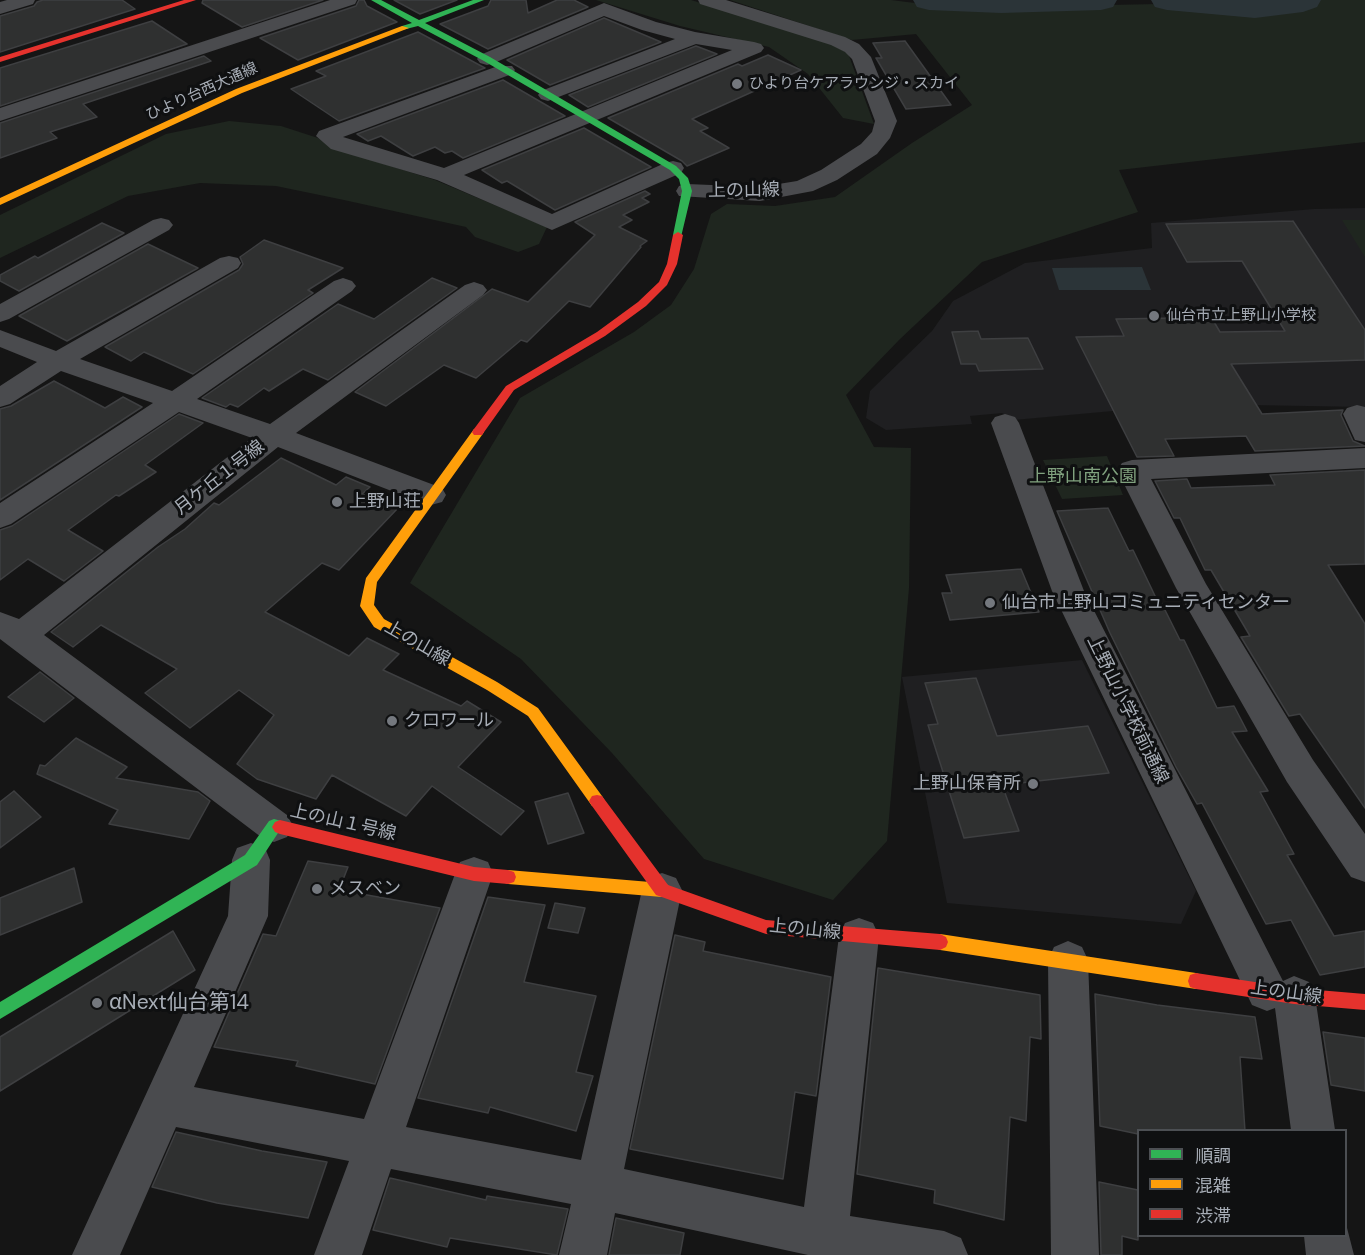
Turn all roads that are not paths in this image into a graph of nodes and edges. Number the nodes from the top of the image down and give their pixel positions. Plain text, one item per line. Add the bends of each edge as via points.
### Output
1 (26, 0) edge
2 (192, 0) edge
3 (348, 0) edge
4 (375, 0) edge
5 (480, 0) edge
6 (707, 0) edge
7 (0, 8) edge
8 (422, 23) junction
9 (694, 38) junction
10 (0, 60) edge
11 (496, 65) junction
12 (548, 95) junction
13 (0, 115) edge
14 (588, 118) junction
15 (673, 168) junction
16 (446, 175) junction
17 (687, 191) junction
18 (0, 202) edge
19 (161, 225) dead end
20 (229, 263) dead end
21 (343, 286) dead end
22 (474, 290) dead end
23 (0, 314) edge
24 (0, 338) edge
25 (58, 361) junction
26 (0, 398) edge
27 (176, 401) junction
28 (1005, 423) dead end
29 (274, 435) junction
30 (1365, 458) edge
31 (431, 495) junction
32 (0, 517) edge
33 (11, 630) edge
34 (274, 826) junction
35 (251, 860) junction
36 (1365, 865) edge
37 (474, 874) junction
38 (663, 890) junction
39 (859, 936) junction
40 (1068, 960) junction
41 (1280, 994) junction
42 (1365, 1002) edge
43 (0, 1011) edge
44 (164, 1103) junction
45 (1313, 1129) edge
46 (380, 1144) junction
47 (598, 1186) junction
48 (824, 1235) junction
49 (1327, 1237) edge
50 (96, 1255) edge
51 (338, 1255) edge
52 (583, 1255) edge
53 (944, 1255) edge
54 (1075, 1255) edge
55 (1330, 1255) edge

1 - 7 street
2 - 10 street
3 - 13 street
4 - 8 street
5 - 8 street, ひより台西大通線
6 - 17 street, 上の山線 via 852,48 861,57 886,121 882,134 869,149 805,186 760,194
8 - 11 street
8 - 18 street, ひより台西大通線 via 238,91
9 - 11 street via 604,9
9 - 12 street
9 - 14 street via 754,48
11 - 12 street
11 - 16 street via 327,136 339,144
12 - 14 street
14 - 15 street
14 - 16 street
15 - 16 street via 552,223
15 - 17 street via 683,178
17 - 31 street, 上の山線 via 672,264 663,283 601,334 510,388
19 - 23 street
20 - 25 street
21 - 27 street
22 - 29 street
24 - 25 street, 月ケ丘１号線
25 - 26 street
25 - 27 street, 月ケ丘１号線
27 - 29 street, 月ケ丘１号線
27 - 32 street
28 - 41 street, 上野山小学校前通線 via 1068,591
29 - 31 street
29 - 33 street, 月ケ丘１号線
30 - 36 street via 1132,470 1192,588 1300,771
31 - 38 street, 上の山線 via 371,581 367,606 379,623 533,712
33 - 34 street, 月ケ丘１号線
34 - 35 street, 上の山１号線
34 - 37 street, 上の山１号線
35 - 43 street, 上の山１号線
35 - 44 street via 248,916
37 - 38 street, 上の山１号線
37 - 46 street
38 - 39 street, 上の山線 via 766,927
38 - 47 street
39 - 40 street, 上の山線 via 913,938
39 - 48 street
40 - 41 street, 上の山線
40 - 54 street
41 - 42 street, 上の山線
41 - 45 street, 上野山小学校前通線
44 - 46 street
44 - 50 street
46 - 47 street
46 - 51 street
47 - 48 street
47 - 52 street
48 - 53 street
49 - 55 street

